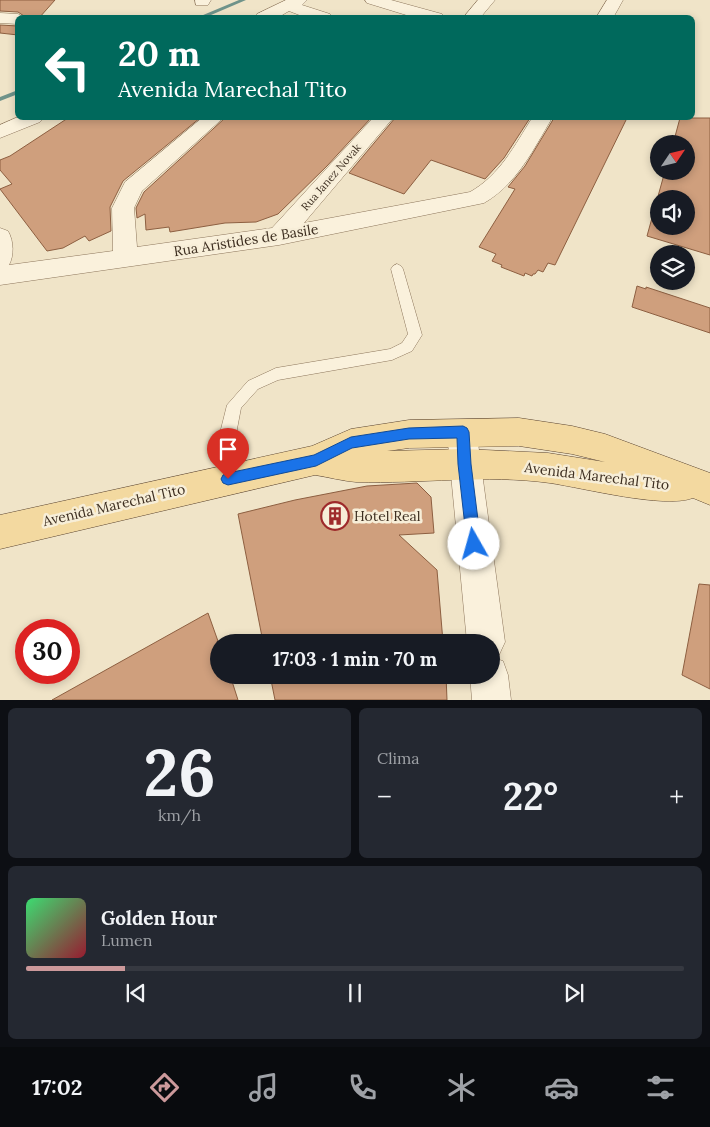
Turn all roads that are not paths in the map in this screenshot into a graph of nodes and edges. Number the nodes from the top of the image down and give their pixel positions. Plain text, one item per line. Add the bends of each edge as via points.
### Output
1 (373, 0) edge
2 (487, 0) edge
3 (615, 0) edge
4 (294, 3) edge
5 (269, 15) edge
6 (318, 15) edge
7 (426, 15) edge
8 (474, 15) edge
9 (606, 15) edge
10 (0, 18) edge
11 (15, 19) edge
12 (28, 120) edge
13 (211, 120) edge
14 (381, 120) edge
15 (541, 120) edge
16 (0, 132) edge
17 (279, 236) junction
18 (0, 237) edge
19 (126, 258) junction
20 (0, 259) edge
21 (397, 269) dead end
22 (0, 276) edge
23 (463, 432) junction
24 (316, 460) junction
25 (464, 464) junction
26 (228, 479) junction
27 (705, 488) edge
28 (0, 532) edge
29 (485, 634) edge
30 (490, 684) edge
31 (492, 700) edge

1 - 7 street
2 - 8 street
3 - 9 street
4 - 5 street
4 - 6 street
10 - 11 street
12 - 16 street
13 - 19 street via 130,192 122,208
14 - 17 street, Rua Janez Novak
15 - 17 street, Rua Aristides de Basile via 505,175 489,192 476,198
17 - 19 street, Rua Aristides de Basile
18 - 20 street
19 - 22 street, Rua Aristides de Basile
21 - 26 lane via 415,336 407,347 392,354 276,374 253,385 234,405 229,429
23 - 24 main road, Avenida Marechal Tito via 409,434 351,443
23 - 25 street
23 - 27 main road, Avenida Marechal Tito via 519,432 572,440 644,462
24 - 25 main road, Avenida Marechal Tito via 355,466
24 - 26 main road, Avenida Marechal Tito
25 - 27 main road, Avenida Marechal Tito via 548,468 644,484
25 - 29 street
26 - 28 main road, Avenida Marechal Tito
30 - 31 street

